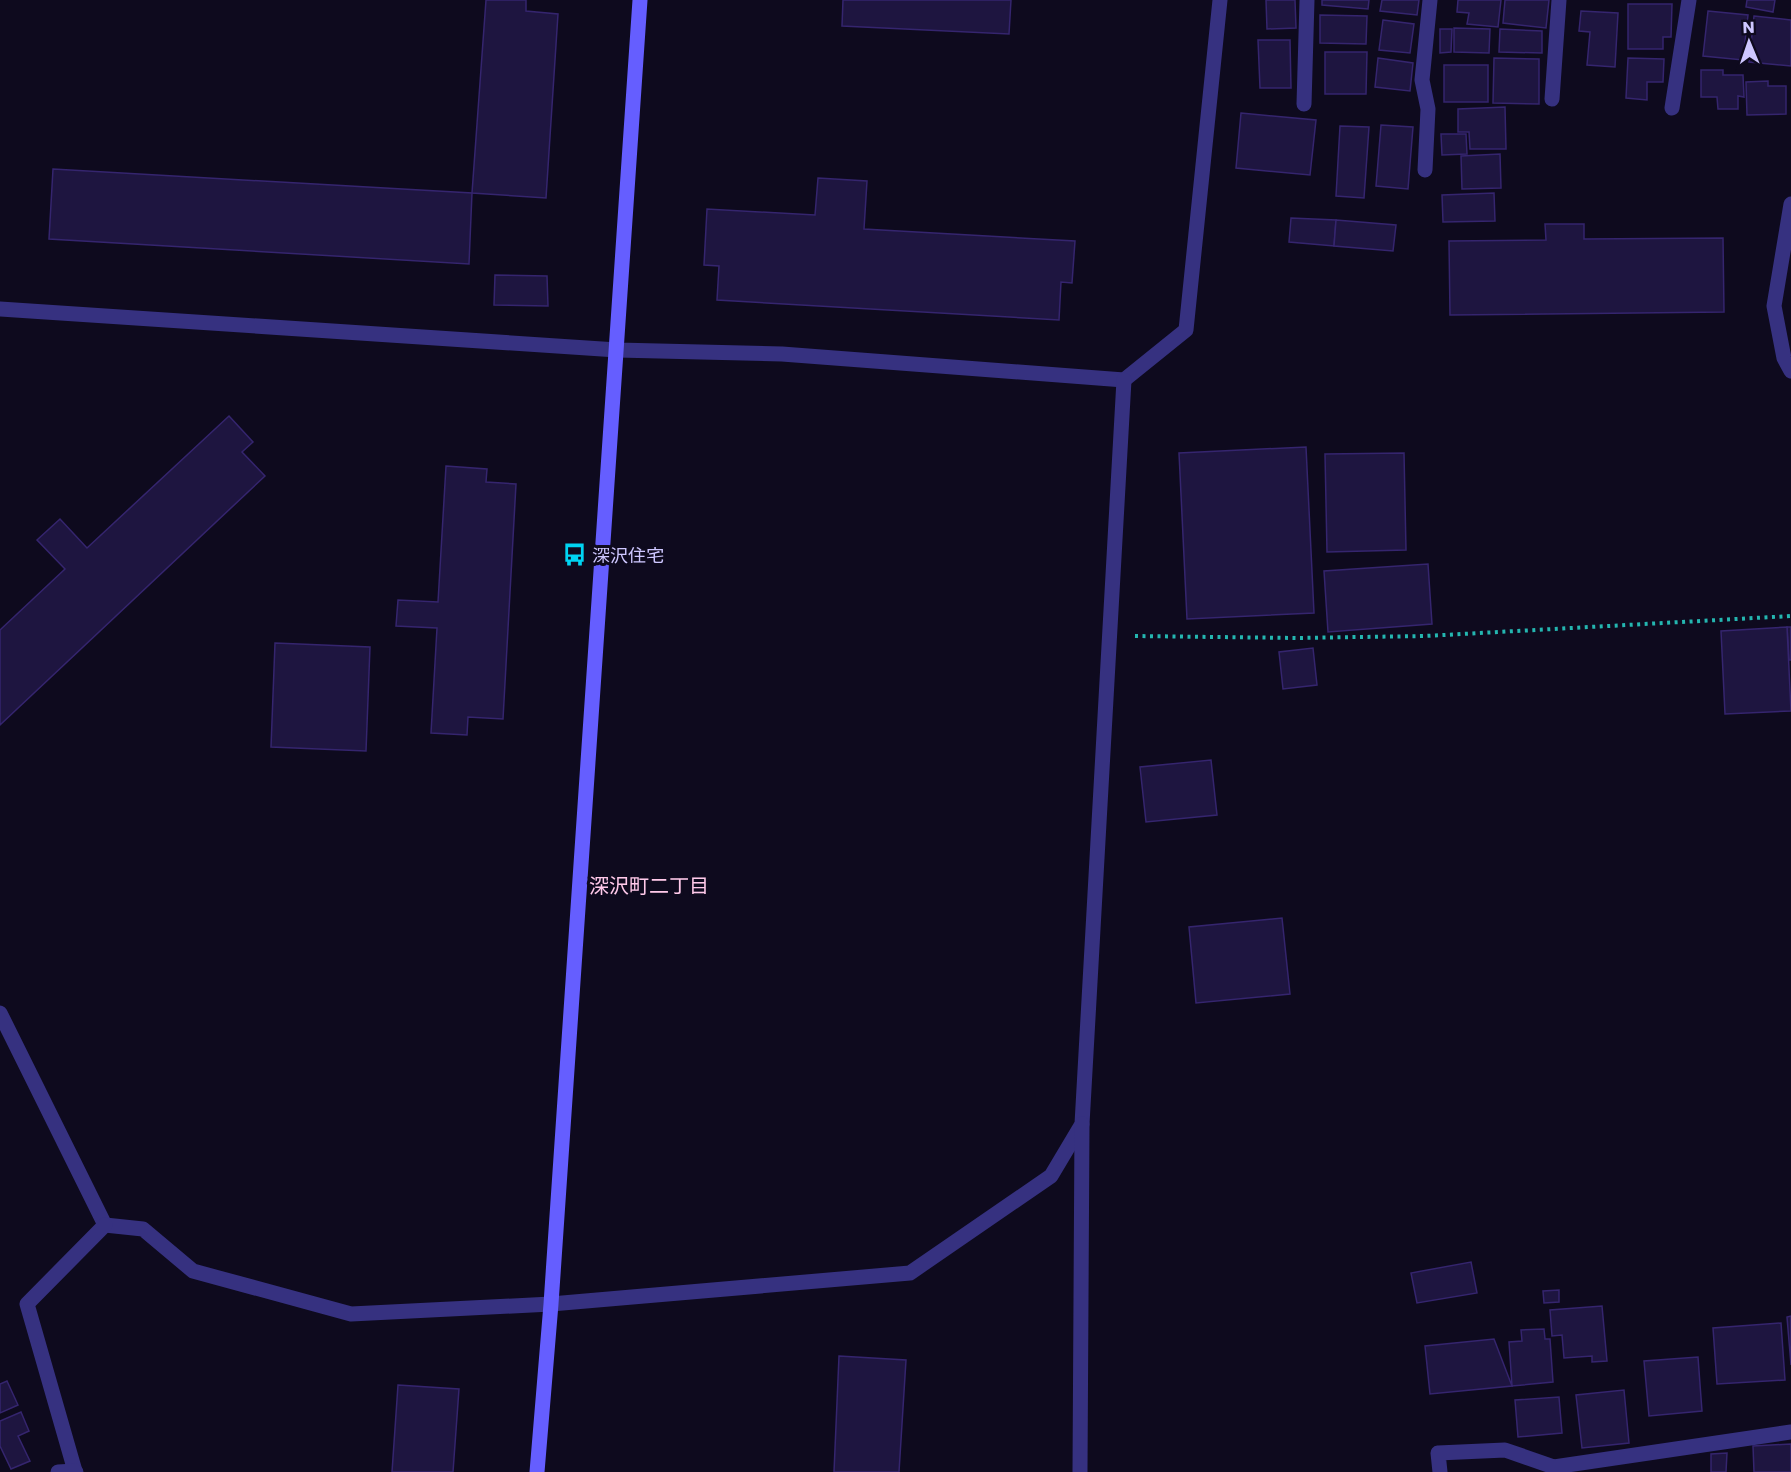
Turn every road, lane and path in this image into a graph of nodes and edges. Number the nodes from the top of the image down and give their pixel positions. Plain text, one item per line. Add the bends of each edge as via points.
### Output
1 (640, 0) edge
2 (1220, 0) edge
3 (1307, 0) edge
4 (1430, 0) edge
5 (1559, 0) edge
6 (1689, 0) edge
7 (1552, 99) dead end
8 (1304, 104) dead end
9 (1672, 108) dead end
10 (1425, 171) dead end
11 (1791, 204) edge
12 (0, 309) edge
13 (617, 350) junction
14 (1791, 371) edge
15 (1124, 380) junction
16 (1791, 616) edge
17 (1110, 635) junction
18 (0, 1013) edge
19 (1082, 1124) junction
20 (105, 1225) junction
21 (551, 1304) junction
22 (1791, 1432) edge
23 (76, 1471) edge
24 (58, 1472) edge
25 (537, 1472) edge
26 (1080, 1472) edge
27 (1440, 1472) edge

1 - 13 street
2 - 15 street via 1186,330
3 - 8 street
4 - 10 street via 1422,80 1428,110
5 - 7 street
6 - 9 street
11 - 14 street via 1774,306 1784,358
12 - 13 street
13 - 15 street via 782,354
13 - 21 street
15 - 17 street
16 - 17 path via 1425,636
17 - 19 street
18 - 20 street
19 - 21 street via 1051,1176 910,1273
19 - 26 street
20 - 21 street via 143,1229 193,1271 351,1314
20 - 23 street via 27,1304
21 - 25 street
22 - 27 street via 1554,1467 1505,1450 1438,1453
23 - 24 street

